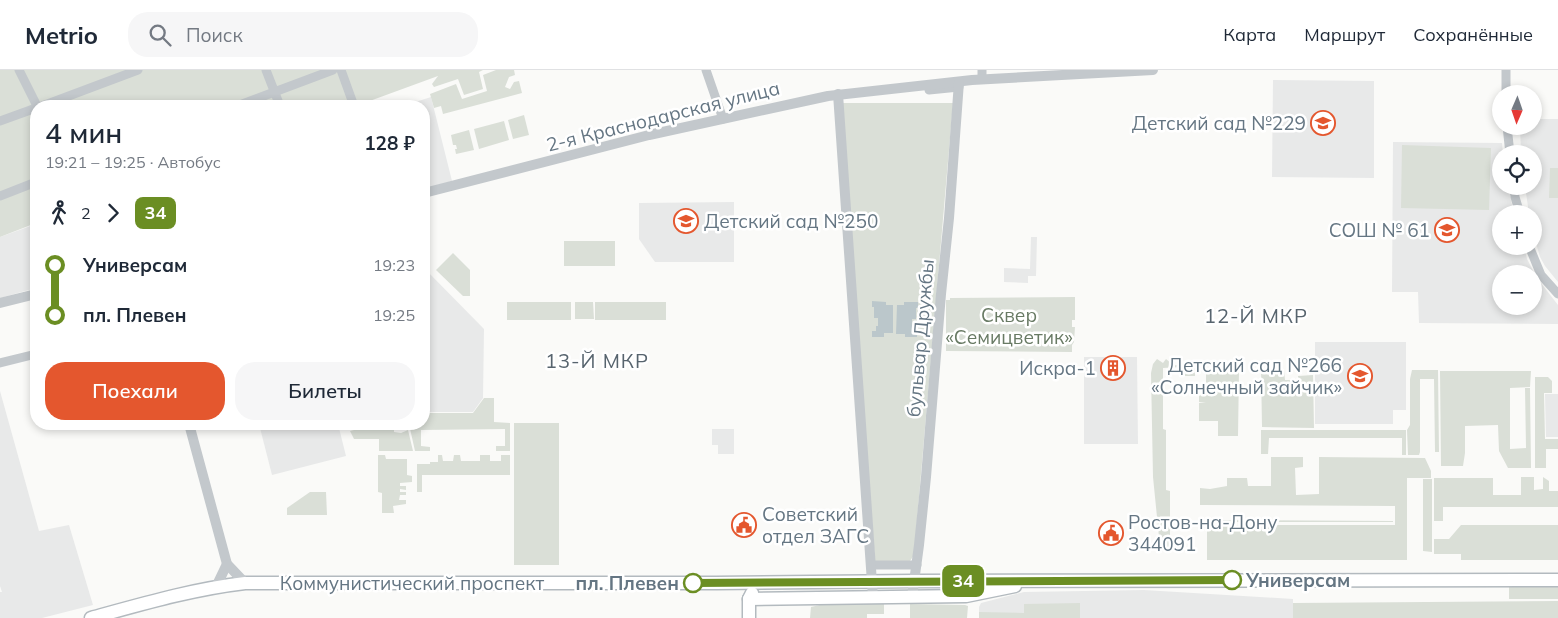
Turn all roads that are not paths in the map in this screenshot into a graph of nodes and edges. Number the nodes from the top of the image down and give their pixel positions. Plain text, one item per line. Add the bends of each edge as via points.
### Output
1 (19, 70) edge
2 (138, 70) edge
3 (266, 70) edge
4 (333, 70) edge
5 (341, 70) edge
6 (706, 70) edge
7 (1153, 70) edge
8 (1506, 70) edge
9 (982, 75) edge
10 (959, 84) junction
11 (1506, 85) edge
12 (275, 92) junction
13 (838, 96) junction
14 (33, 100) edge
15 (58, 100) edge
16 (253, 100) edge
17 (278, 100) edge
18 (352, 100) edge
19 (30, 109) edge
20 (722, 119) junction
21 (0, 121) edge
22 (30, 184) edge
23 (430, 191) edge
24 (0, 196) edge
25 (1533, 255) edge
26 (1558, 294) edge
27 (30, 296) edge
28 (0, 303) edge
29 (30, 356) edge
30 (0, 363) edge
31 (191, 430) edge
32 (227, 564) junction
33 (871, 565) junction
34 (917, 565) junction
35 (1558, 580) edge
36 (872, 581) junction
37 (914, 581) junction
38 (1040, 581) junction
39 (245, 583) junction
40 (737, 583) junction
41 (759, 583) junction
42 (216, 587) junction
43 (873, 597) junction
44 (912, 597) junction
45 (749, 599) junction
46 (91, 618) edge
47 (749, 618) edge

1 - 14 street
2 - 15 street
3 - 12 street
4 - 12 street
5 - 18 street
6 - 20 street
7 - 9 street, 2-я Краснодарская улица
8 - 11 street
9 - 10 street, 2-я Краснодарская улица
10 - 13 street, 2-я Краснодарская улица
10 - 34 street, бульвар Дружбы
12 - 16 street
12 - 17 street
13 - 20 street, 2-я Краснодарская улица via 803,100
13 - 33 street
19 - 21 street
20 - 23 street, 2-я Краснодарская улица
22 - 24 street
25 - 26 street via 1542,275
27 - 28 street
29 - 30 street
31 - 32 street
32 - 39 street
32 - 42 street
33 - 34 street
33 - 36 street
34 - 37 street, бульвар Дружбы
35 - 38 main road, Коммунистический проспект
36 - 37 main road, Коммунистический проспект
36 - 41 main road, Коммунистический проспект
36 - 43 street
37 - 38 main road, Коммунистический проспект
37 - 44 street, бульвар Дружбы
38 - 44 main road, Коммунистический проспект via 966,596
39 - 40 main road, Коммунистический проспект
39 - 42 main road, Коммунистический проспект
40 - 41 main road, Коммунистический проспект
40 - 45 main road
41 - 45 main road
42 - 46 main road, Коммунистический проспект
43 - 44 main road, Коммунистический проспект
43 - 45 main road, Коммунистический проспект
45 - 47 main road

